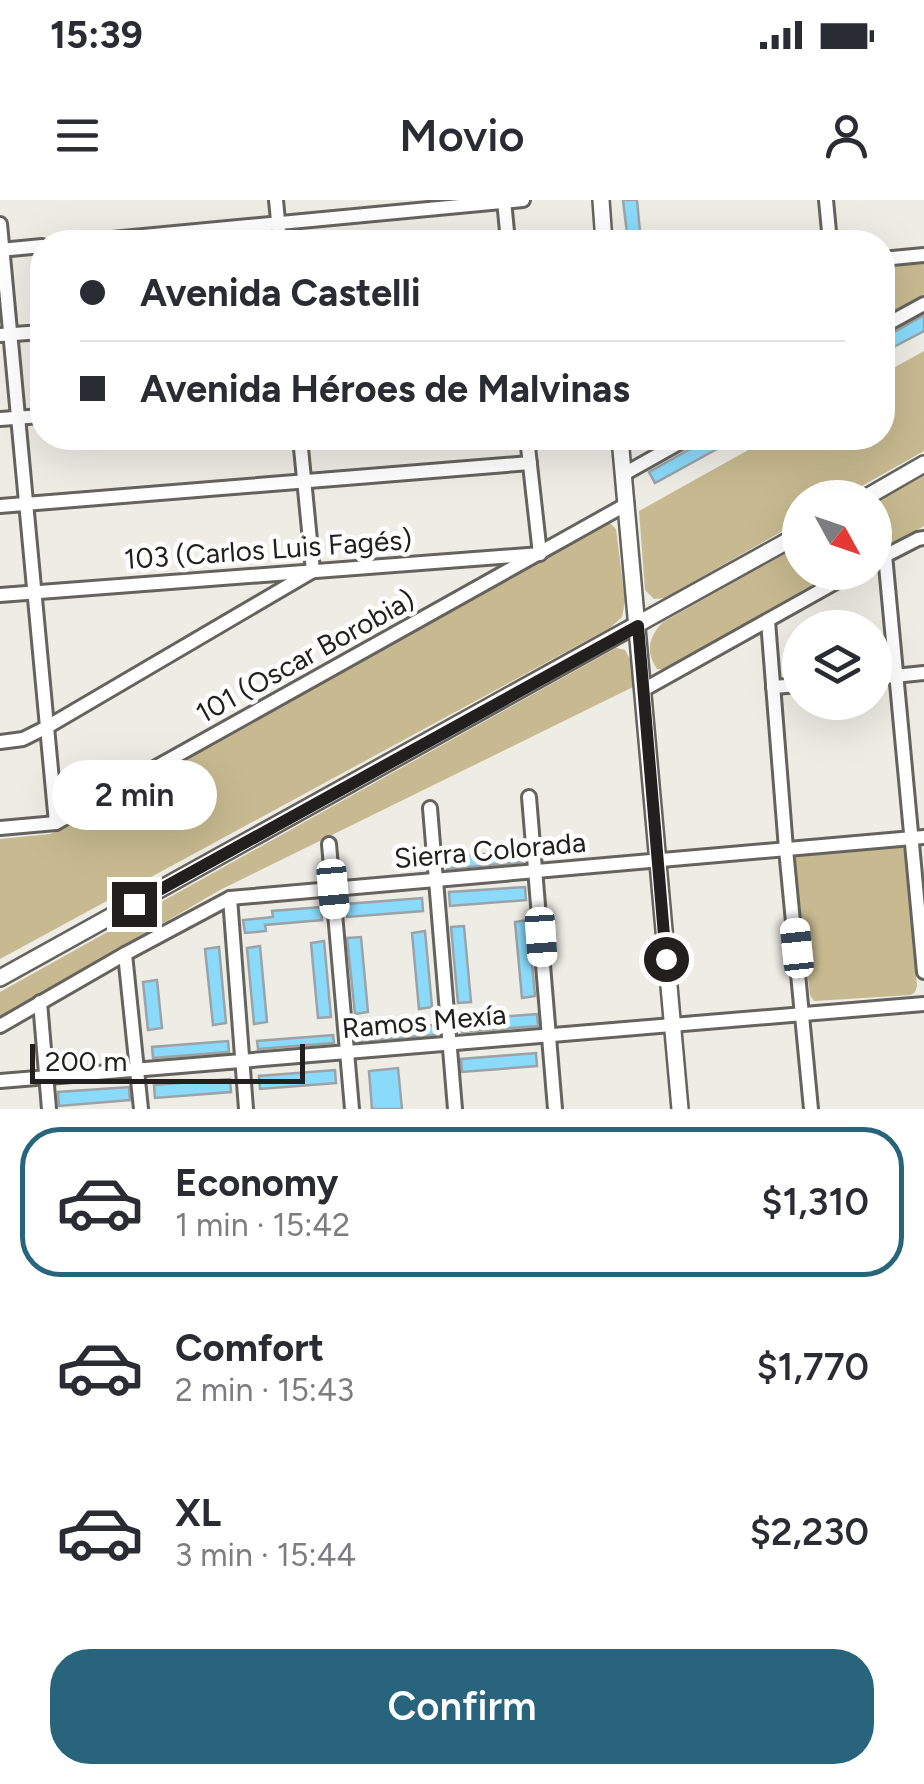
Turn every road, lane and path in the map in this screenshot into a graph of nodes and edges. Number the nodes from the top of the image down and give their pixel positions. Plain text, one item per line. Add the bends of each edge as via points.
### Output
1 (276, 200) edge
2 (523, 200) edge
3 (601, 200) edge
4 (826, 200) edge
5 (504, 201) edge
6 (0, 224) edge
7 (278, 224) junction
8 (212, 230) edge
9 (279, 230) edge
10 (507, 230) edge
11 (603, 230) edge
12 (829, 230) edge
13 (30, 247) edge
14 (1, 250) edge
15 (924, 255) edge
16 (895, 258) edge
17 (924, 304) edge
18 (895, 320) edge
19 (30, 333) edge
20 (5, 335) edge
21 (30, 417) edge
22 (18, 418) junction
23 (0, 419) edge
24 (301, 450) edge
25 (528, 450) edge
26 (621, 450) edge
27 (667, 450) edge
28 (530, 463) junction
29 (924, 464) edge
30 (624, 474) junction
31 (304, 481) junction
32 (892, 482) edge
33 (26, 503) junction
34 (626, 504) junction
35 (0, 506) edge
36 (924, 538) edge
37 (782, 544) edge
38 (892, 553) edge
39 (540, 554) junction
40 (314, 571) junction
41 (822, 590) edge
42 (884, 590) edge
43 (35, 592) junction
44 (0, 595) edge
45 (768, 621) junction
46 (638, 626) junction
47 (924, 673) edge
48 (892, 676) edge
49 (896, 676) junction
50 (782, 686) edge
51 (773, 687) junction
52 (643, 690) junction
53 (47, 727) junction
54 (0, 742) edge
55 (529, 797) dead end
56 (430, 808) dead end
57 (56, 823) junction
58 (0, 828) edge
59 (918, 838) edge
60 (329, 844) dead end
61 (786, 849) junction
62 (658, 860) junction
63 (535, 871) junction
64 (436, 880) junction
65 (333, 889) junction
66 (230, 898) junction
67 (125, 954) junction
68 (924, 972) edge
69 (0, 978) edge
70 (40, 1002) junction
71 (924, 1004) edge
72 (804, 1014) junction
73 (0, 1026) edge
74 (672, 1026) junction
75 (548, 1036) junction
76 (450, 1044) junction
77 (347, 1053) junction
78 (243, 1062) junction
79 (138, 1070) junction
80 (47, 1078) junction
81 (0, 1081) edge
82 (50, 1109) edge
83 (142, 1109) edge
84 (246, 1109) edge
85 (352, 1109) edge
86 (455, 1109) edge
87 (554, 1109) edge
88 (680, 1109) edge
89 (811, 1109) edge

1 - 7 street
2 - 5 street
3 - 11 main road
4 - 12 street
5 - 7 street
5 - 10 street
6 - 14 street
7 - 8 street
7 - 9 street
13 - 14 street
14 - 20 street
15 - 16 street
17 - 18 street
19 - 20 street
20 - 22 street
21 - 22 street
22 - 23 street
22 - 33 street
24 - 31 street
25 - 28 street
26 - 30 main road
27 - 30 street
28 - 31 street
28 - 39 street
29 - 32 main road
30 - 34 main road
31 - 33 street
31 - 40 street
33 - 35 street
33 - 43 street
34 - 39 street, 101 (Oscar Borobia)
34 - 46 main road
36 - 38 street
37 - 46 main road
39 - 40 street, 103 (Carlos Luis Fagés)
39 - 57 street, 101 (Oscar Borobia)
40 - 43 street, 103 (Carlos Luis Fagés)
40 - 53 street
41 - 45 street
42 - 49 street
43 - 44 street, 103 (Carlos Luis Fagés)
43 - 53 street
45 - 51 street
45 - 52 street
46 - 52 main road
46 - 69 main road
47 - 49 street
48 - 49 street
49 - 59 street
50 - 51 street
51 - 61 street
52 - 62 main road
53 - 54 street
53 - 57 street
55 - 63 street
56 - 64 street
57 - 58 street, 101 (Oscar Borobia)
59 - 61 street, Sierra Colorada
59 - 68 street
60 - 65 street
61 - 62 street, Sierra Colorada
61 - 72 street
62 - 63 street, Sierra Colorada
62 - 74 main road
63 - 64 street, Sierra Colorada
63 - 75 street
64 - 65 street, Sierra Colorada
64 - 76 street
65 - 66 street, Sierra Colorada
65 - 77 street
66 - 67 street, Sierra Colorada
66 - 78 street
67 - 70 street, Sierra Colorada
67 - 79 street
70 - 73 street, Sierra Colorada
70 - 80 street
71 - 72 street, Ramos Mexía
72 - 74 street, Ramos Mexía
72 - 89 street
74 - 75 street, Ramos Mexía
74 - 88 main road
75 - 76 street, Ramos Mexía
75 - 87 street
76 - 77 street, Ramos Mexía
76 - 86 street
77 - 78 street, Ramos Mexía
77 - 85 street
78 - 79 street, Ramos Mexía
78 - 84 street
79 - 80 street, Ramos Mexía
79 - 83 street
80 - 81 street, Ramos Mexía
80 - 82 street

